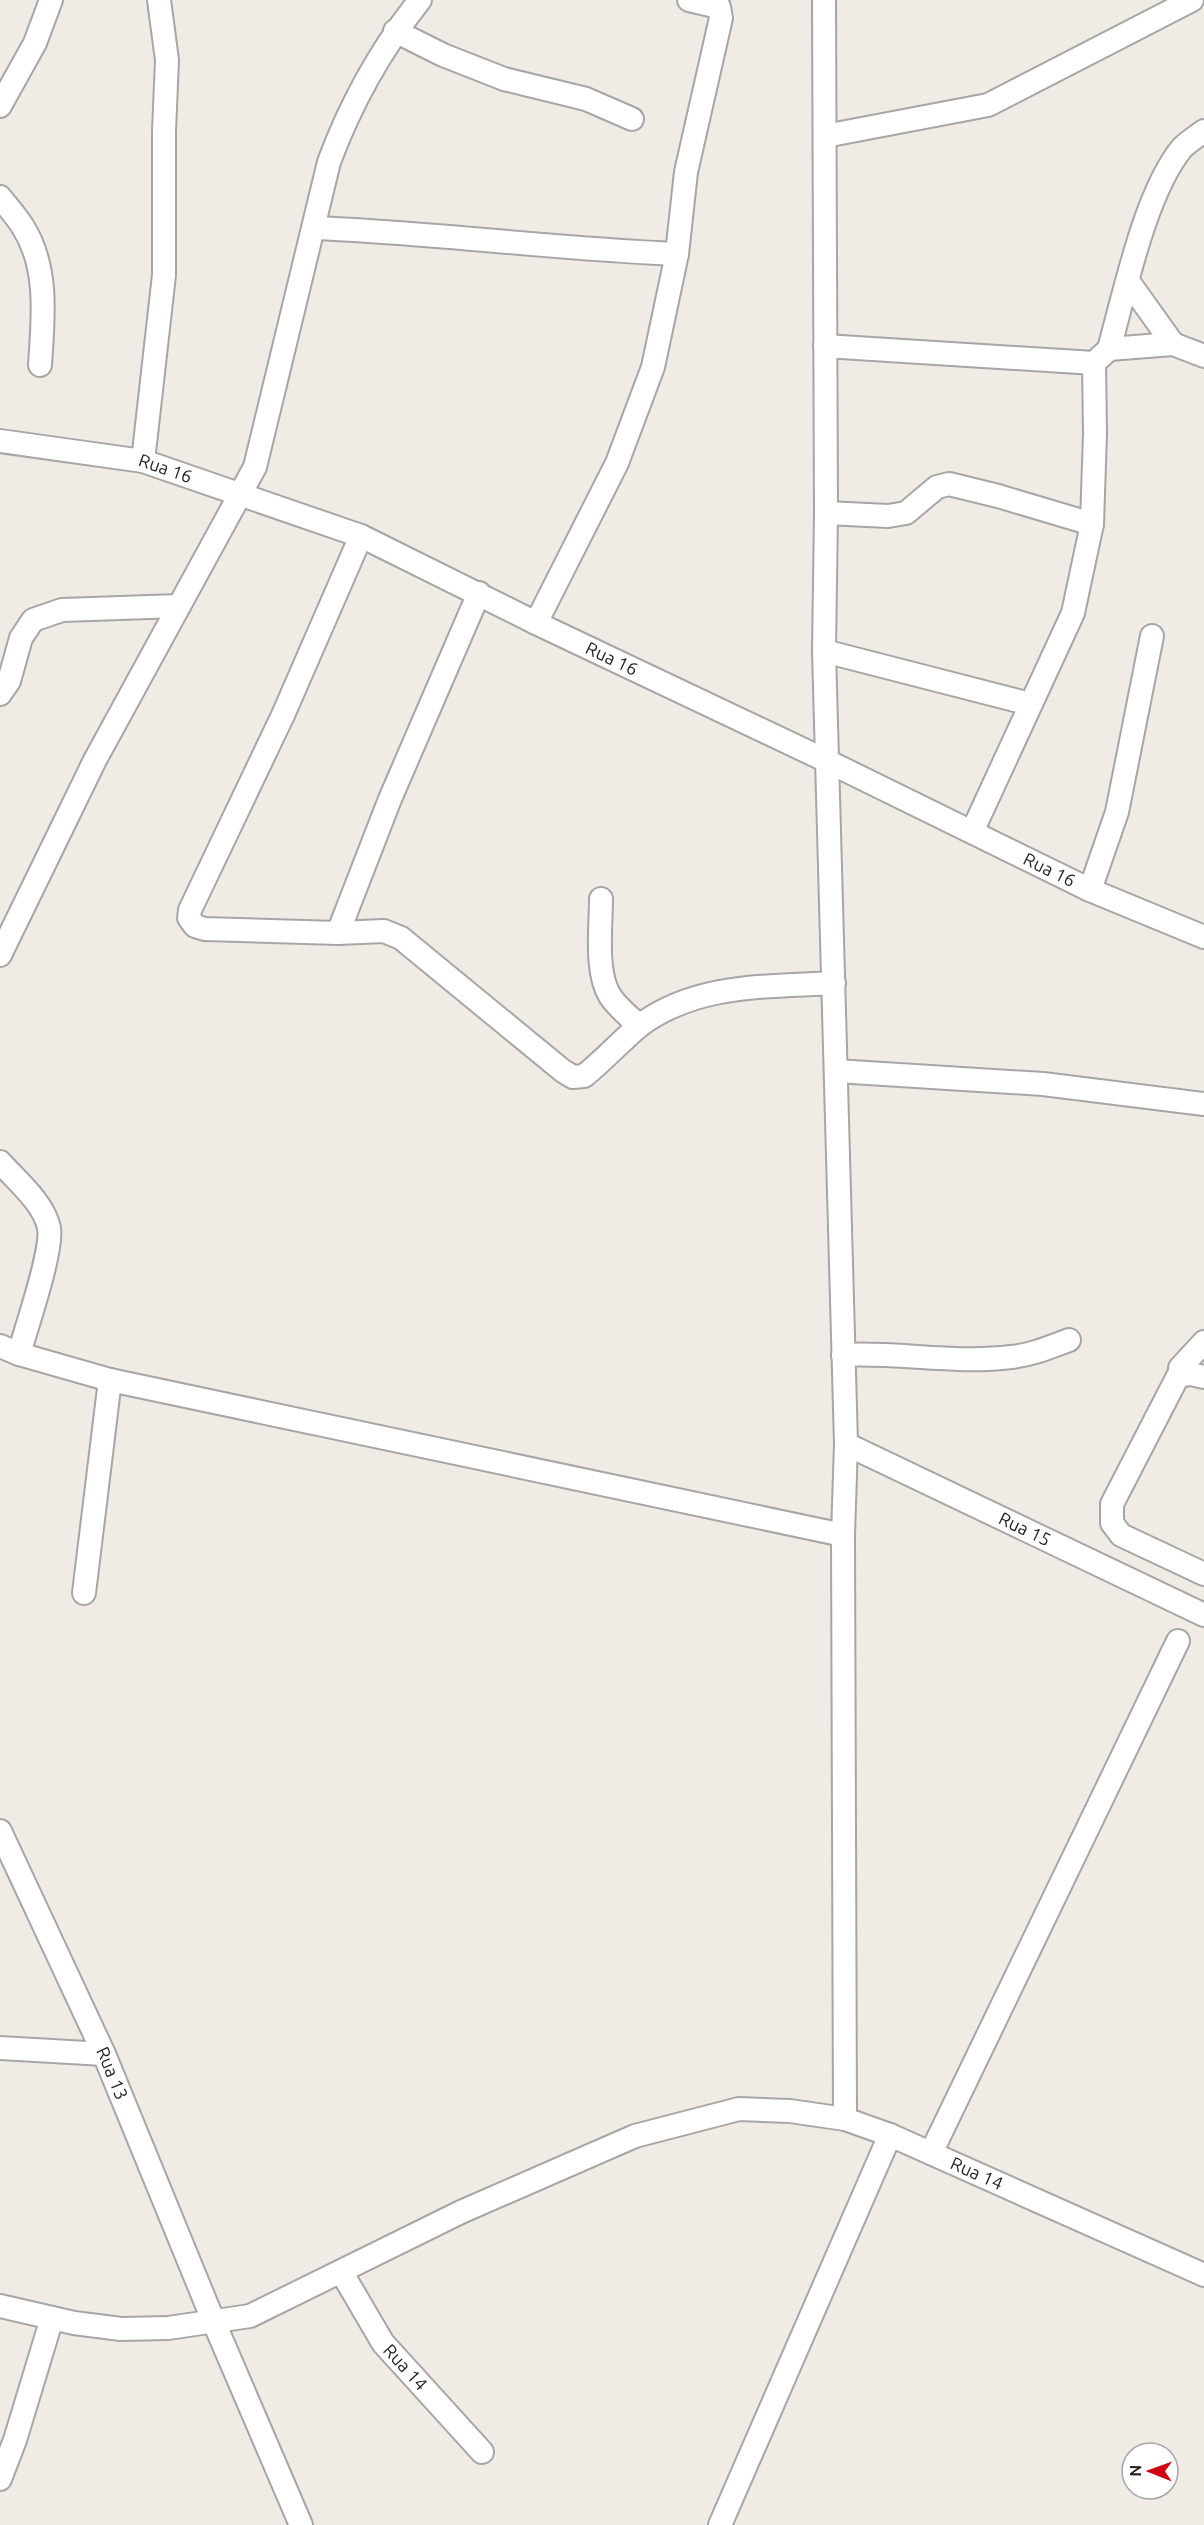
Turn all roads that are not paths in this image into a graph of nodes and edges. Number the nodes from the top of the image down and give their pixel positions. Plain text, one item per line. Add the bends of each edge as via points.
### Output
1 (51, 0) edge
2 (159, 0) edge
3 (420, 0) edge
4 (689, 0) edge
5 (824, 0) edge
6 (1192, 0) edge
7 (395, 31) junction
8 (0, 106) edge
9 (632, 119) dead end
10 (1204, 131) edge
11 (825, 136) junction
12 (0, 197) edge
13 (315, 228) junction
14 (677, 254) junction
15 (1128, 281) junction
16 (1173, 344) junction
17 (825, 346) junction
18 (1102, 356) junction
19 (1204, 356) edge
20 (40, 365) dead end
21 (0, 441) edge
22 (143, 461) junction
23 (240, 493) junction
24 (826, 513) junction
25 (1092, 524) junction
26 (361, 536) junction
27 (479, 593) junction
28 (179, 606) junction
29 (536, 623) junction
30 (1152, 636) dead end
31 (824, 651) junction
32 (0, 694) edge
33 (1030, 704) junction
34 (827, 761) junction
35 (972, 832) junction
36 (1090, 890) junction
37 (601, 900) dead end
38 (338, 933) junction
39 (1204, 937) edge
40 (0, 955) edge
41 (834, 983) junction
42 (639, 1026) junction
43 (836, 1071) junction
44 (1204, 1104) edge
45 (0, 1162) edge
46 (1069, 1340) dead end
47 (1204, 1342) edge
48 (10, 1350) edge
49 (843, 1355) junction
50 (1180, 1368) dead end
51 (1204, 1377) edge
52 (110, 1380) junction
53 (846, 1444) junction
54 (843, 1535) junction
55 (1198, 1571) edge
56 (84, 1593) dead end
57 (1178, 1602) junction
58 (1204, 1615) edge
59 (1178, 1641) dead end
60 (0, 1831) edge
61 (0, 2048) edge
62 (104, 2054) junction
63 (845, 2119) junction
64 (890, 2135) junction
65 (931, 2153) junction
66 (342, 2272) junction
67 (1204, 2275) edge
68 (0, 2306) edge
69 (52, 2318) junction
70 (213, 2320) junction
71 (482, 2452) dead end
72 (0, 2479) edge
73 (301, 2525) edge
74 (720, 2525) edge

1 - 8 street via 34,43
2 - 22 street via 167,60 164,275
3 - 7 street
4 - 14 street via 722,11 686,172
5 - 11 street
6 - 11 street via 988,105
7 - 9 street via 504,79 586,99
7 - 13 street via 345,119 329,162
10 - 15 street via 1184,146 1167,172 1152,202
11 - 17 street
12 - 20 street via 24,228 37,262 44,300
13 - 14 street
13 - 23 street via 263,441 255,467
14 - 29 street via 653,367 617,463
15 - 16 street
15 - 18 street
16 - 18 street
16 - 19 street
17 - 18 street
17 - 24 street
18 - 25 street
21 - 22 street, Rua 16
22 - 23 street, Rua 16
23 - 26 street, Rua 16
23 - 28 street
24 - 25 street via 906,513 937,487 949,484
24 - 31 street
25 - 33 street via 1073,613
26 - 27 street, Rua 16
26 - 38 street via 189,918 195,926 205,929
27 - 29 street, Rua 16
27 - 38 street via 390,799
28 - 32 street via 62,610 33,620 21,638 9,681
28 - 40 street via 94,760
29 - 34 street, Rua 16
30 - 36 street via 1117,812
31 - 33 street
31 - 34 street
33 - 35 street
34 - 35 street, Rua 16
34 - 41 street
35 - 36 street, Rua 16
36 - 39 street, Rua 16
37 - 42 street via 604,982 610,997
38 - 42 street via 384,931 401,938 573,1077 584,1076
41 - 42 street via 731,989 700,995 673,1005
41 - 43 street
43 - 44 street via 1042,1084
43 - 49 street
45 - 48 street via 38,1206 49,1228 48,1248
46 - 49 street via 1033,1353 983,1359
47 - 50 street
48 - 52 street
49 - 53 street
51 - 55 street via 1178,1376 1112,1504 1112,1523 1121,1535
52 - 54 street
52 - 56 street
53 - 54 street
53 - 57 street, Rua 15
54 - 63 street
55 - 57 street
57 - 58 street, Rua 15
59 - 65 street
60 - 62 street, Rua 13
61 - 62 street
62 - 70 street, Rua 13
63 - 64 street, Rua 14
63 - 66 street, Rua 14 via 790,2110 739,2109 636,2136 461,2212
64 - 65 street, Rua 14
64 - 74 street
65 - 67 street, Rua 14
66 - 70 street, Rua 14 via 250,2316
66 - 71 street, Rua 14 via 383,2343
68 - 69 street, Rua 14
69 - 70 street, Rua 14 via 121,2329 168,2328
69 - 72 street
70 - 73 street, Rua 13

